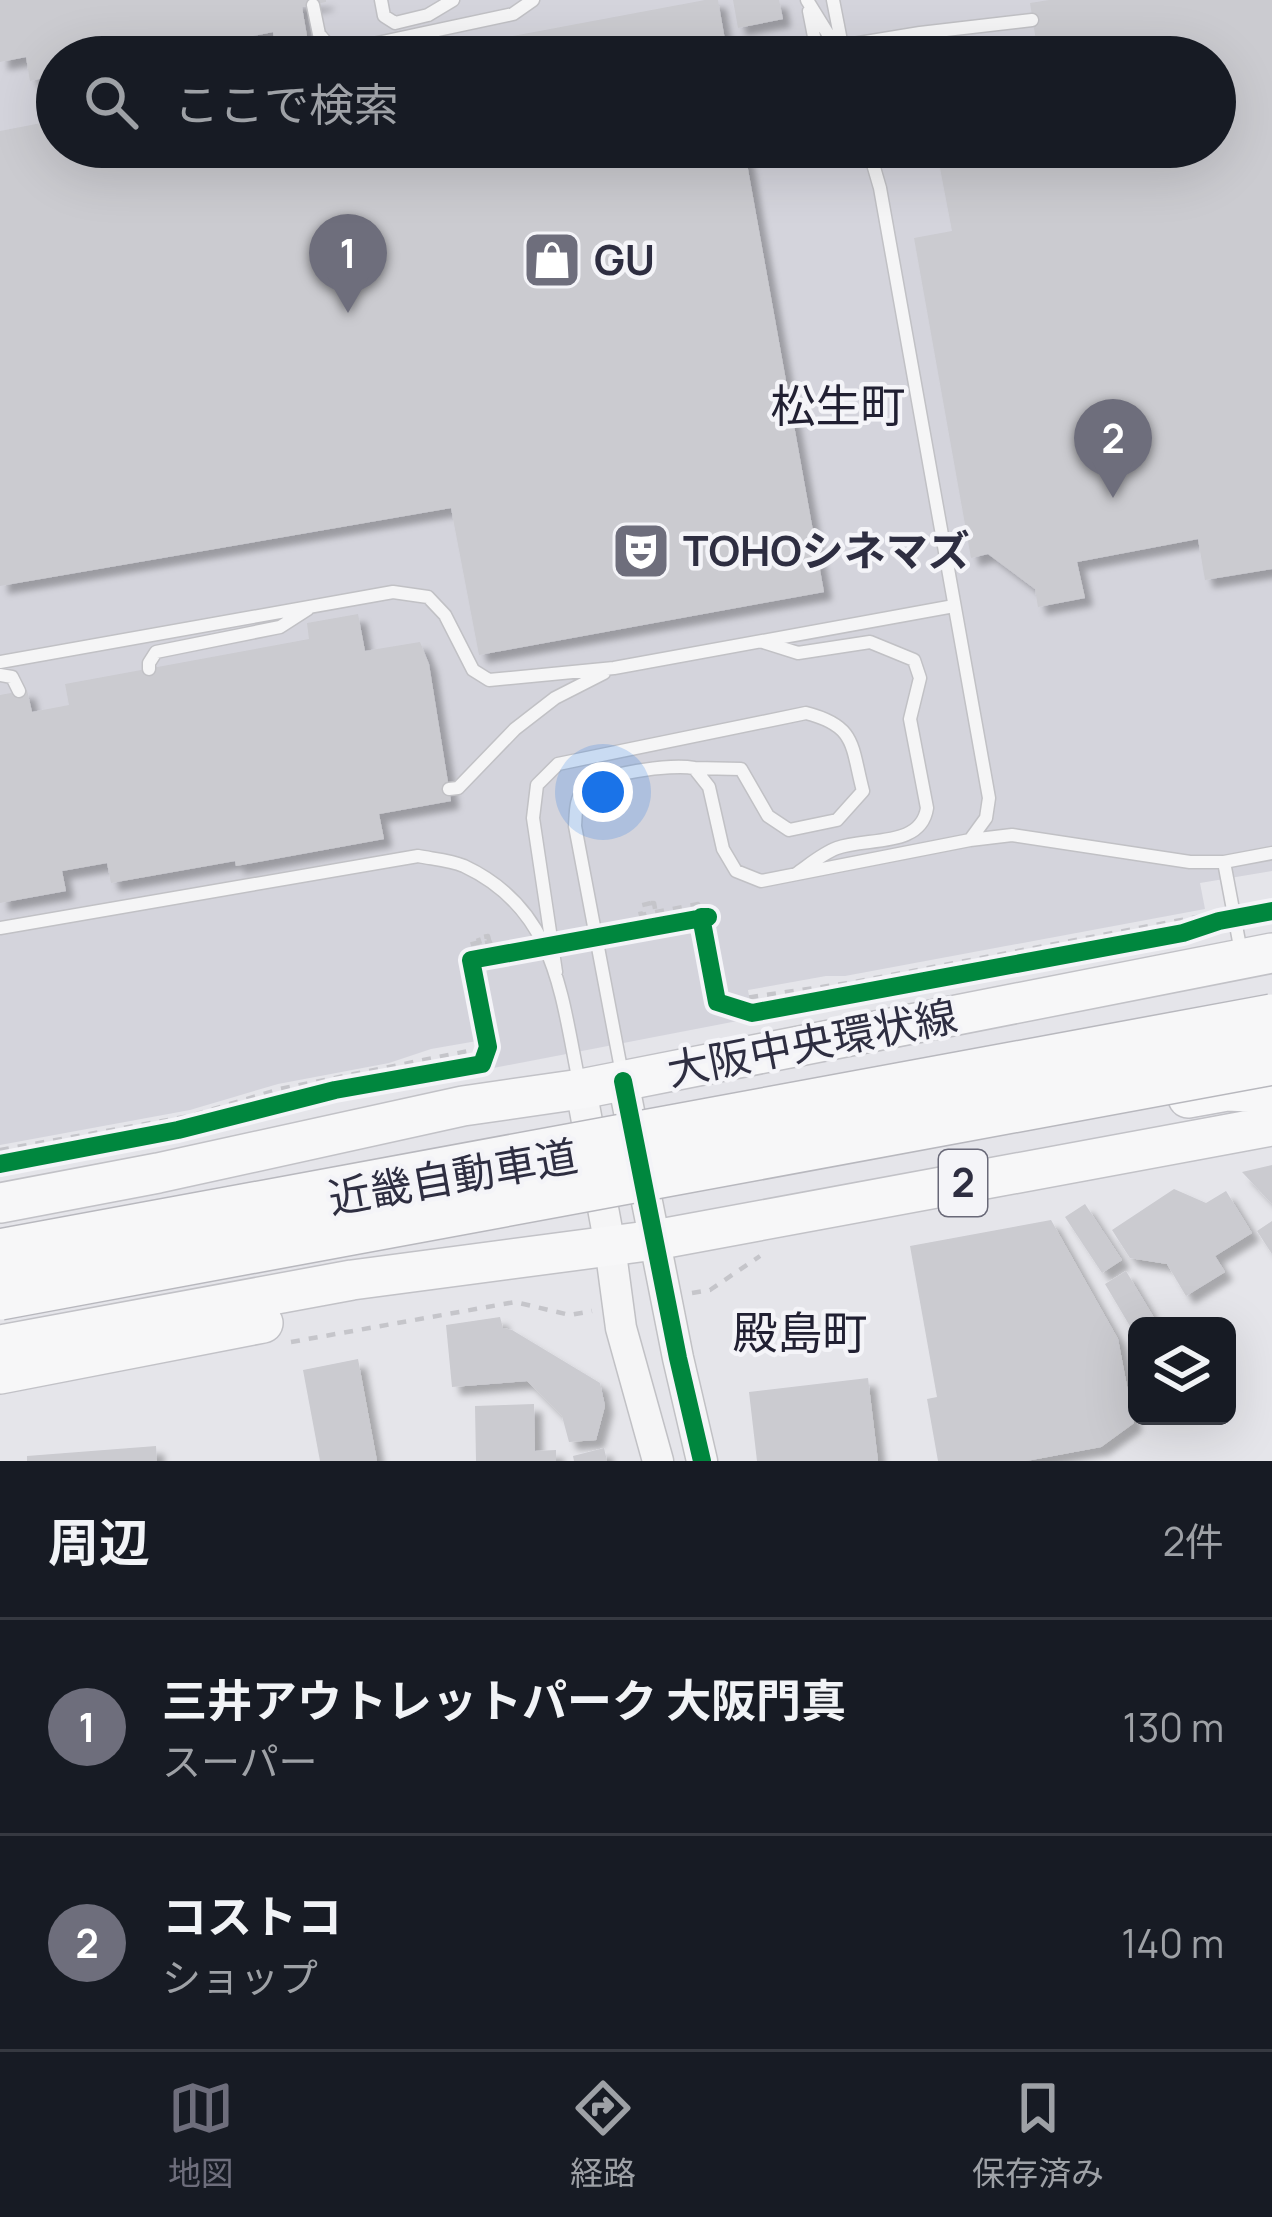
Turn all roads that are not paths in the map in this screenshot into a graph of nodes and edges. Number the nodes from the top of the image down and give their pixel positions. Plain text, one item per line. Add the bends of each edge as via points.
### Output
1 (381, 0) edge
2 (453, 0) edge
3 (533, 0) edge
4 (807, 0) edge
5 (833, 0) edge
6 (313, 5) dead end
7 (1032, 20) dead end
8 (322, 36) edge
9 (410, 36) edge
10 (814, 36) edge
11 (830, 36) edge
12 (842, 36) edge
13 (907, 36) edge
14 (874, 168) edge
15 (315, 604) junction
16 (954, 606) junction
17 (762, 641) junction
18 (0, 662) edge
19 (149, 668) dead end
20 (614, 668) junction
21 (0, 675) edge
22 (20, 692) dead end
23 (694, 768) junction
24 (449, 789) dead end
25 (970, 840) junction
26 (1272, 853) edge
27 (1224, 862) junction
28 (790, 877) junction
29 (0, 928) edge
30 (1257, 956) edge
31 (556, 972) junction
32 (1272, 1017) edge
33 (1272, 1062) edge
34 (623, 1081) junction
35 (581, 1089) junction
36 (1272, 1093) edge
37 (1272, 1126) edge
38 (638, 1155) junction
39 (594, 1162) junction
40 (190, 1166) junction
41 (0, 1180) edge
42 (0, 1203) edge
43 (0, 1229) edge
44 (655, 1240) junction
45 (610, 1246) junction
46 (0, 1252) edge
47 (435, 1270) junction
48 (0, 1275) edge
49 (352, 1280) junction
50 (0, 1297) edge
51 (0, 1345) edge
52 (0, 1374) edge
53 (658, 1461) edge
54 (702, 1461) edge

1 - 2 lane via 395,22
3 - 9 lane via 513,14
4 - 10 lane
4 - 11 lane
5 - 12 lane
6 - 8 lane
7 - 13 lane
14 - 16 lane
15 - 18 lane
15 - 19 lane via 280,627 156,652
15 - 20 lane via 393,592 428,597 472,670 489,680
16 - 17 lane
16 - 25 lane via 988,798 986,818
17 - 20 lane
17 - 28 lane via 798,653 870,642 914,660 920,678 910,719 925,820 911,834 835,848
20 - 24 lane via 555,698
21 - 22 lane via 12,677
23 - 28 lane via 709,787 736,871 761,881
23 - 31 lane via 742,769 768,816 789,830 837,820 862,791 848,734 806,713 558,764 537,784 532,818
23 - 34 lane via 604,778 577,801 575,826
25 - 27 lane via 1012,835
25 - 28 lane
26 - 27 lane
27 - 30 lane
29 - 31 lane via 418,856 461,865 502,889 529,918
30 - 34 main road, 大阪中央環状線
31 - 35 lane
32 - 46 highway, 近畿自動車道, bridge
33 - 50 highway, 近畿自動車道, bridge
34 - 35 main road, 大阪中央環状線
34 - 38 street
35 - 39 street
35 - 40 main road, 大阪中央環状線 via 463,1106
36 - 38 main road via 1227,1091 1025,1125 980,1099 948,1098
37 - 44 main road, 2
38 - 39 main road
38 - 44 street
39 - 45 street
40 - 41 main road via 137,1155
40 - 42 main road, 大阪中央環状線
40 - 43 main road via 191,1187 161,1198
44 - 45 main road, 2
44 - 54 street
45 - 47 main road, 2
45 - 53 street via 621,1328
47 - 49 main road, 2
47 - 52 main road, 2 via 247,1327
48 - 49 main road via 125,1257
49 - 51 main road, 2

